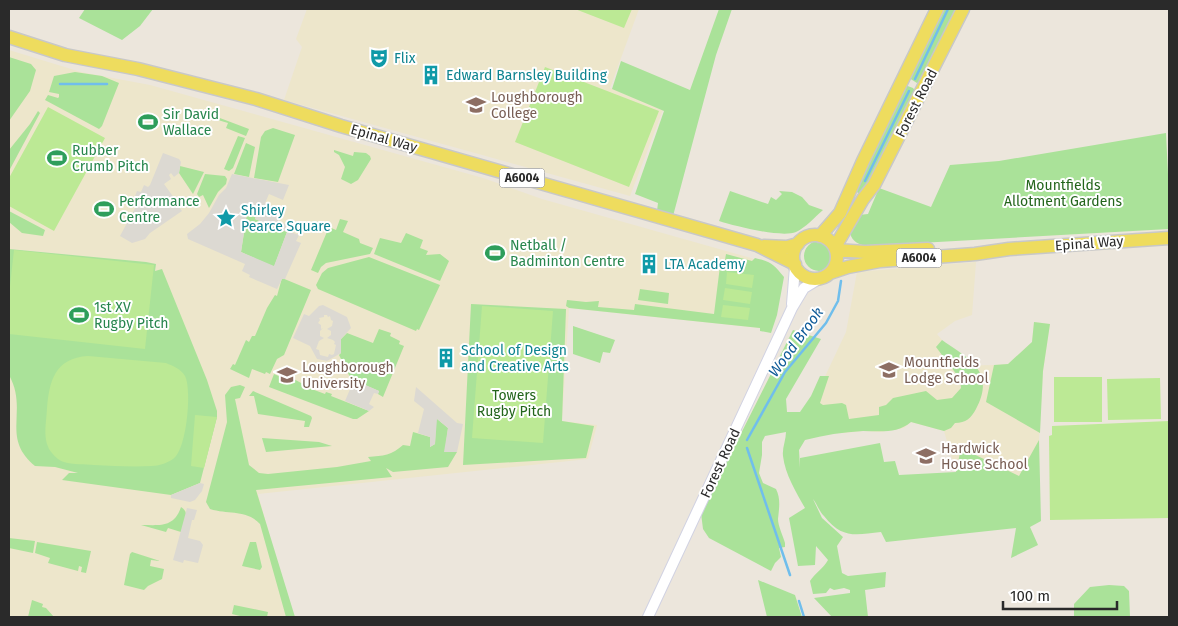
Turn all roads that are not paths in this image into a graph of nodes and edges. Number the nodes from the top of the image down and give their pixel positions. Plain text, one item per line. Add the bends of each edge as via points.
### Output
1 (937, 9) edge
2 (963, 9) edge
3 (9, 37) edge
4 (903, 80) junction
5 (922, 90) junction
6 (820, 236) junction
7 (1169, 238) edge
8 (798, 244) junction
9 (757, 245) junction
10 (835, 248) junction
11 (1009, 249) junction
12 (795, 265) junction
13 (824, 276) junction
14 (792, 308) junction
15 (648, 617) edge

1 - 4 main road, Forest Road
2 - 5 main road, Forest Road
3 - 9 main road, Epinal Way / A6004 via 66,55 138,69 256,99
4 - 5 main road
4 - 6 main road, Forest Road via 840,213
5 - 10 main road, Forest Road via 874,185
6 - 8 main road, A6004 via 811,236
6 - 10 main road via 828,239
7 - 11 main road, Epinal Way / A6004
8 - 9 main road, Epinal Way / A6004 via 787,247
8 - 12 main road via 793,257
9 - 12 main road, Epinal Way / A6004
10 - 11 main road, Epinal Way / A6004 via 865,252 976,247
10 - 13 main road via 837,262
11 - 13 main road, Epinal Way / A6004 via 880,261
12 - 13 main road, A6004 via 804,276 812,279
12 - 14 street, Forest Road
13 - 14 street, Forest Road via 804,288
14 - 15 street, Forest Road

